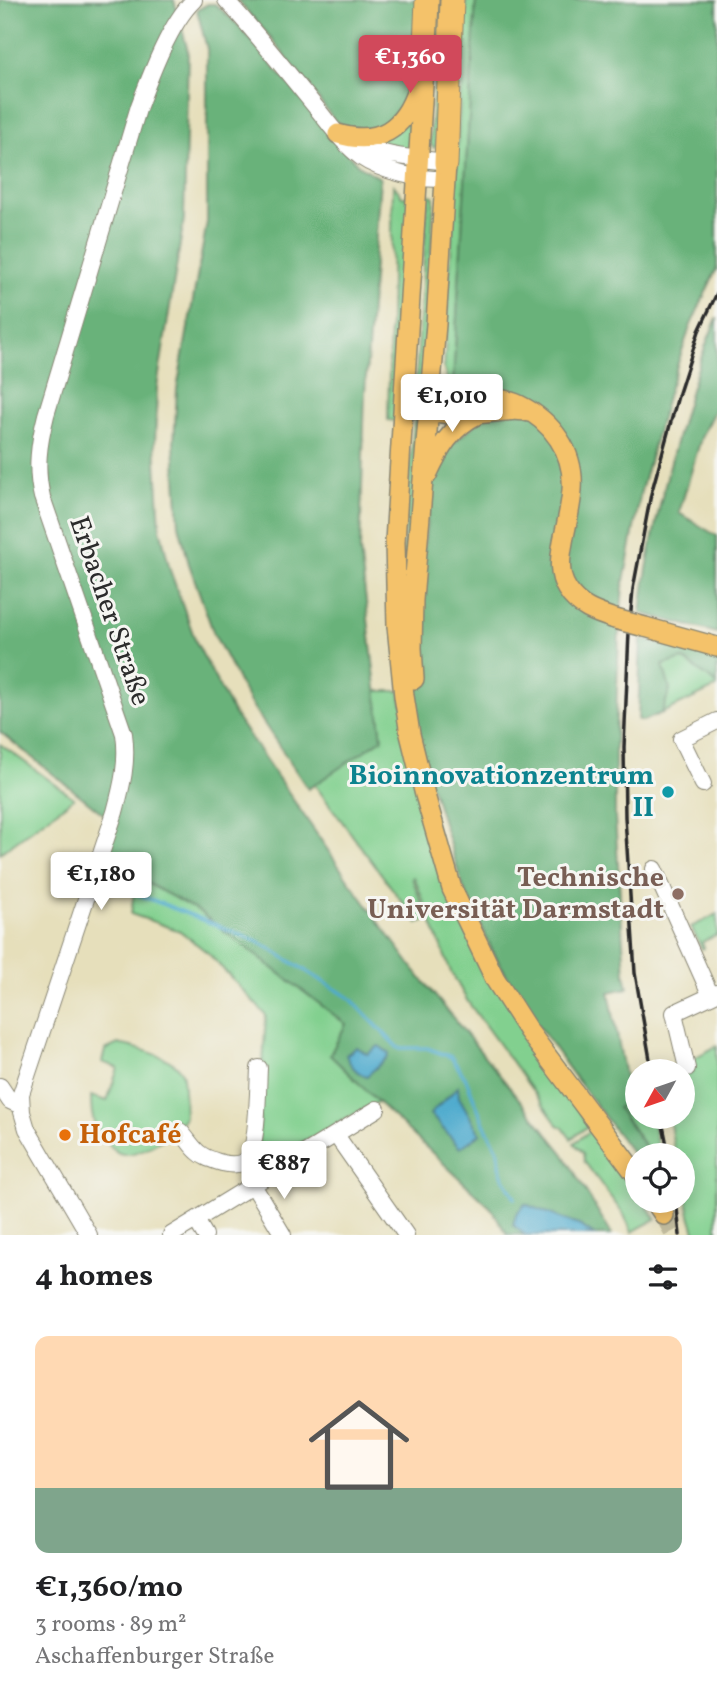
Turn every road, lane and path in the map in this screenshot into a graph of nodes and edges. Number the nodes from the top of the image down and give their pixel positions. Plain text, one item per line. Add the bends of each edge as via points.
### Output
1 (194, 0) edge
2 (226, 0) edge
3 (437, 4) edge
4 (424, 69) junction
5 (338, 134) junction
6 (429, 169) junction
7 (415, 393) junction
8 (428, 411) junction
9 (533, 413) junction
10 (479, 414) junction
11 (421, 493) junction
12 (717, 647) edge
13 (717, 721) edge
14 (421, 777) junction
15 (703, 784) dead end
16 (654, 869) dead end
17 (714, 994) edge
18 (685, 1059) edge
19 (259, 1068) dead end
20 (0, 1086) edge
21 (21, 1107) junction
22 (377, 1109) dead end
23 (180, 1131) dead end
24 (336, 1135) junction
25 (625, 1161) edge
26 (253, 1185) junction
27 (196, 1220) junction
28 (89, 1235) edge
29 (171, 1235) edge
30 (205, 1235) edge
31 (283, 1235) edge
32 (406, 1235) edge

1 - 21 street, Erbacher Straße via 169,37 142,98 38,450 41,497 124,734 126,759 114,812 22,1088
2 - 5 street
3 - 4 highway
3 - 6 highway
4 - 5 main road via 408,111 393,128 367,138
4 - 6 main road
5 - 6 street via 363,159 381,167
6 - 7 main road
6 - 7 main road
7 - 8 main road
7 - 9 main road via 508,401
7 - 14 main road via 397,492 395,590 404,696
8 - 10 main road
8 - 11 main road
9 - 10 main road
9 - 12 main road, bridge via 563,444 570,467 572,487 561,557 567,589 599,614
10 - 11 main road via 446,439
11 - 14 main road via 412,648
13 - 15 street via 681,739
14 - 25 main road via 452,889 495,979
16 - 17 street
17 - 18 street via 674,1013
19 - 23 street via 254,1143 247,1159 238,1165 204,1157
20 - 21 street via 10,1101
21 - 28 street, Erbacher Straße via 26,1129
22 - 24 street
24 - 26 street
24 - 32 street
26 - 27 street
26 - 31 street
27 - 29 street
27 - 30 street

